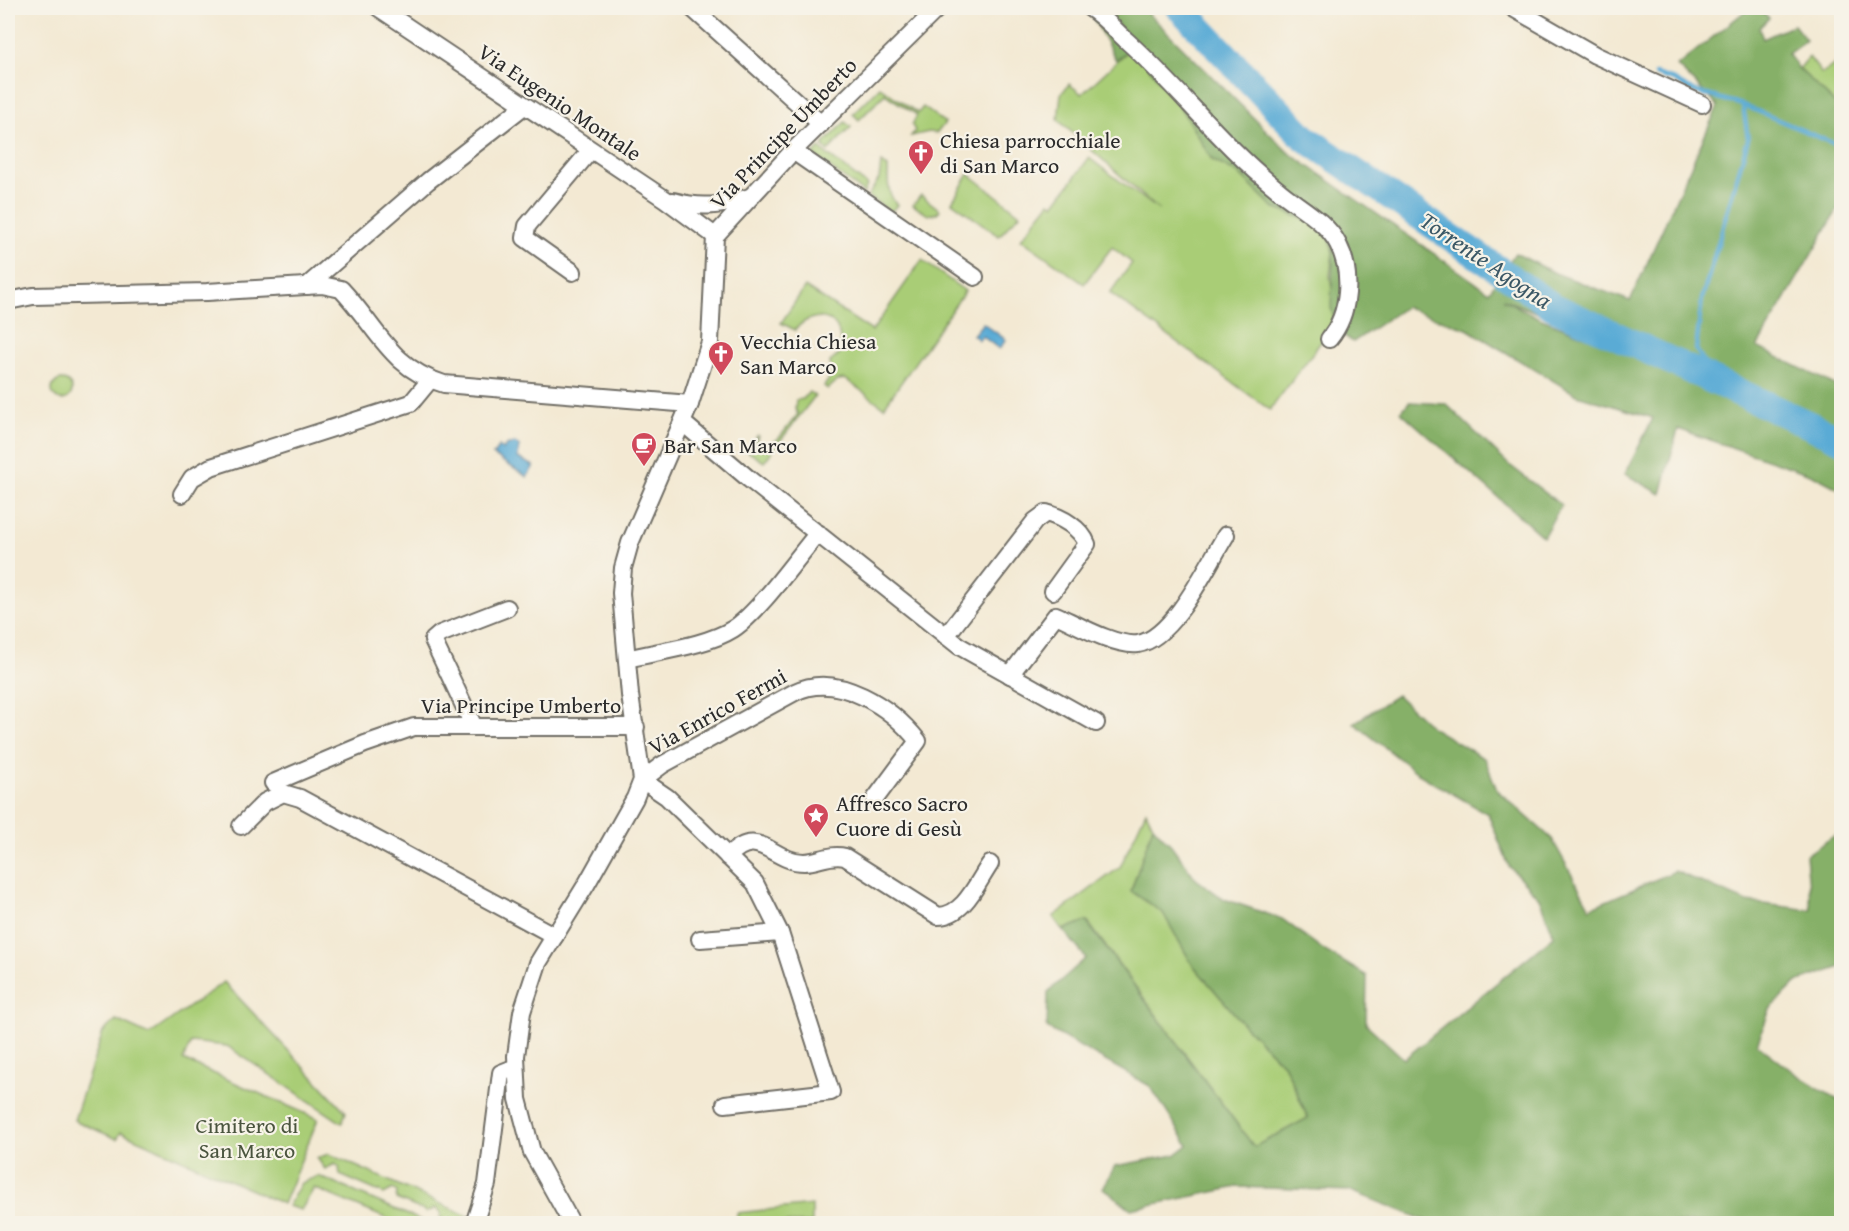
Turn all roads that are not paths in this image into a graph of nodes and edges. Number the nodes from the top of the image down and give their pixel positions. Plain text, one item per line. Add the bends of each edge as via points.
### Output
1 (379, 8) edge
2 (692, 8) edge
3 (938, 8) edge
4 (1090, 8) edge
5 (1513, 8) edge
6 (1702, 104) dead end
7 (524, 106) junction
8 (821, 124) junction
9 (590, 151) junction
10 (793, 151) junction
11 (751, 197) junction
12 (665, 199) junction
13 (715, 236) junction
14 (573, 272) dead end
15 (975, 277) dead end
16 (307, 286) junction
17 (8, 301) edge
18 (1329, 339) dead end
19 (430, 380) junction
20 (690, 404) junction
21 (682, 423) junction
22 (182, 494) dead end
23 (818, 533) junction
24 (1226, 535) dead end
25 (1053, 591) dead end
26 (507, 608) dead end
27 (946, 636) junction
28 (627, 659) junction
29 (1010, 675) junction
30 (1096, 723) dead end
31 (474, 727) junction
32 (636, 727) junction
33 (642, 780) junction
34 (273, 783) dead end
35 (875, 799) dead end
36 (241, 826) dead end
37 (728, 857) junction
38 (990, 864) dead end
39 (780, 933) junction
40 (555, 936) junction
41 (700, 939) dead end
42 (516, 1066) junction
43 (725, 1104) dead end
44 (474, 1224) edge
45 (573, 1224) edge

1 - 7 street, Via Eugenio Montale
2 - 8 street
3 - 8 street, Via Principe Umberto
4 - 18 street via 1106,18 1158,69 1237,154 1338,242 1348,288 1338,329
5 - 6 street via 1595,55
7 - 9 street, Via Eugenio Montale
7 - 16 street via 428,181
8 - 10 street, Via Principe Umberto
9 - 12 street, Via Eugenio Montale
9 - 14 street via 527,226 525,238
10 - 11 street, Via Principe Umberto
10 - 15 street
11 - 12 street via 694,207
11 - 13 street, Via Principe Umberto
12 - 13 street, Via Eugenio Montale
13 - 20 street, Via Principe Umberto via 710,342
16 - 17 street via 33,296
16 - 19 street via 341,289 395,357
19 - 20 street
19 - 22 street via 411,403 211,467 192,478
20 - 21 street, Via Principe Umberto
21 - 23 street
21 - 28 street, Via Principe Umberto via 623,568 621,593
23 - 27 street
23 - 28 street via 733,628 718,636
24 - 29 street via 1174,620 1154,636 1138,644 1121,642 1056,615
25 - 27 street via 1088,544 1058,516 1046,513 1035,521
26 - 31 street via 433,640
27 - 29 street
28 - 32 street, Via Principe Umberto
29 - 30 street
31 - 32 street, Via Principe Umberto
31 - 34 street, Via Principe Umberto via 414,727
32 - 33 street, Via Principe Umberto
33 - 35 street, Via Enrico Fermi via 662,765 809,685 827,684 847,688 909,730 918,741
33 - 37 street via 667,798
33 - 40 street
36 - 40 street via 265,802 283,793 300,798
37 - 38 street via 739,846 755,843 797,861 845,857 938,916 958,910
37 - 39 street via 755,883
39 - 41 street
39 - 43 street via 831,1092
40 - 42 street via 538,963 522,1012
42 - 44 street via 501,1073 487,1184
42 - 45 street via 518,1100 532,1152

